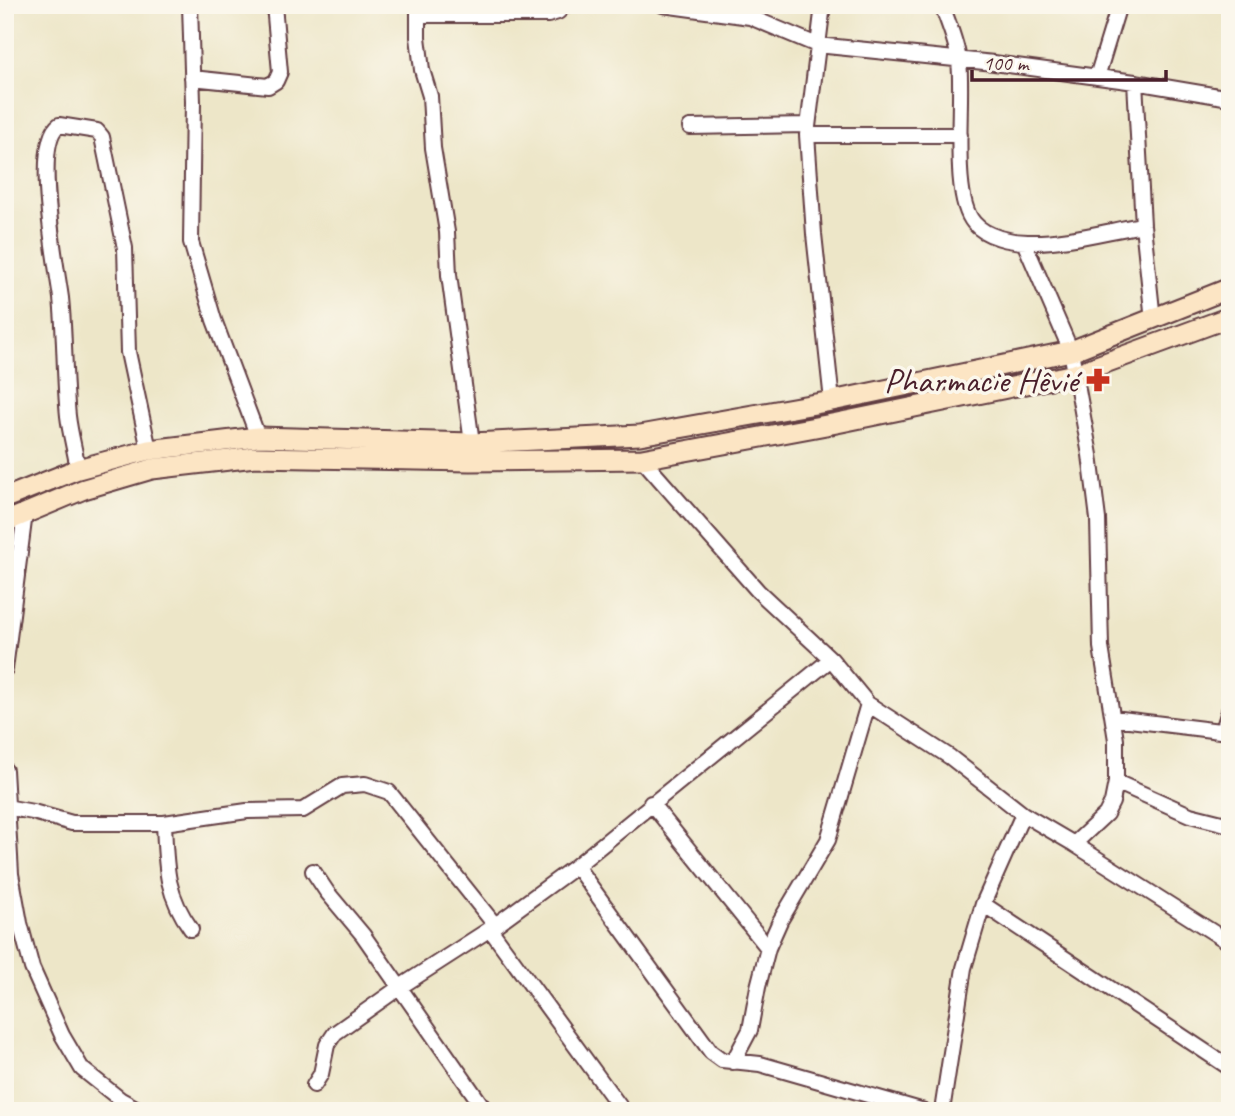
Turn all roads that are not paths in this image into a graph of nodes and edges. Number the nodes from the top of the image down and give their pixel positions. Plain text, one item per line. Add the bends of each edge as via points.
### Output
1 (190, 5) edge
2 (274, 5) edge
3 (565, 5) edge
4 (663, 5) edge
5 (823, 5) edge
6 (942, 5) edge
7 (1119, 5) edge
8 (418, 10) edge
9 (817, 45) junction
10 (959, 60) junction
11 (1097, 77) junction
12 (192, 78) junction
13 (1135, 82) junction
14 (1230, 98) edge
15 (690, 127) dead end
16 (806, 130) junction
17 (960, 135) junction
18 (1143, 225) junction
19 (1024, 242) junction
20 (1230, 288) edge
21 (1230, 317) edge
22 (1153, 320) junction
23 (1071, 351) junction
24 (1075, 373) junction
25 (832, 401) junction
26 (258, 437) junction
27 (472, 443) junction
28 (149, 450) junction
29 (642, 460) junction
30 (78, 469) junction
31 (5, 498) edge
32 (25, 513) junction
33 (5, 522) edge
34 (831, 659) junction
35 (5, 669) edge
36 (868, 704) junction
37 (1230, 708) edge
38 (1113, 718) junction
39 (5, 770) edge
40 (1116, 782) junction
41 (652, 803) junction
42 (6, 807) edge
43 (1023, 814) junction
44 (164, 823) junction
45 (1230, 825) edge
46 (1074, 844) junction
47 (7, 846) edge
48 (576, 866) junction
49 (313, 871) dead end
50 (983, 904) junction
51 (493, 927) junction
52 (191, 929) dead end
53 (1230, 943) edge
54 (768, 948) junction
55 (400, 987) junction
56 (733, 1062) junction
57 (1230, 1068) edge
58 (314, 1084) dead end
59 (483, 1107) dead end
60 (141, 1111) edge
61 (623, 1111) edge
62 (924, 1111) edge
63 (942, 1111) edge

1 - 12 street
2 - 12 street via 280,72 276,81 268,86
3 - 8 street via 548,15
4 - 9 street via 750,17
5 - 9 street
6 - 10 street
7 - 11 street
8 - 27 street via 420,59 430,96
9 - 10 street
9 - 16 street
10 - 11 street
10 - 17 street
11 - 13 street
12 - 26 street via 191,242 214,320
13 - 14 street
13 - 18 street
15 - 16 street
16 - 17 street
16 - 25 street
17 - 19 street via 961,186 969,216 987,234
18 - 19 street via 1049,242
18 - 22 street
19 - 23 street
20 - 22 street
21 - 24 street
22 - 23 street
23 - 24 street
23 - 25 street
24 - 29 street
24 - 38 street via 1098,519 1101,647
25 - 27 street via 640,435
26 - 27 street
26 - 28 street
28 - 30 street
28 - 30 street via 128,352 125,248 102,137 97,131 59,125 51,134 46,178 61,299 68,416
29 - 32 street via 255,457 152,469 83,489
29 - 34 street via 758,591
30 - 31 street
32 - 33 street
32 - 35 street
34 - 36 street
34 - 41 street
36 - 43 street via 950,757
36 - 54 street via 828,840
37 - 38 street via 1220,731
38 - 40 street
39 - 42 street
40 - 45 street via 1190,815
40 - 46 street via 1106,814
41 - 48 street
41 - 54 street
42 - 44 street via 72,823
42 - 47 street
43 - 46 street
43 - 50 street
44 - 51 street via 247,811 294,812 342,786 378,787 389,792
44 - 52 street via 166,872 177,909
46 - 53 street
47 - 60 street via 32,968 62,1035 82,1069
48 - 51 street
48 - 56 street via 711,1052
49 - 55 street
50 - 57 street
50 - 63 street via 964,968
51 - 55 street
51 - 61 street
54 - 56 street via 750,1030
55 - 58 street via 335,1033
55 - 59 street
56 - 62 street via 760,1064

